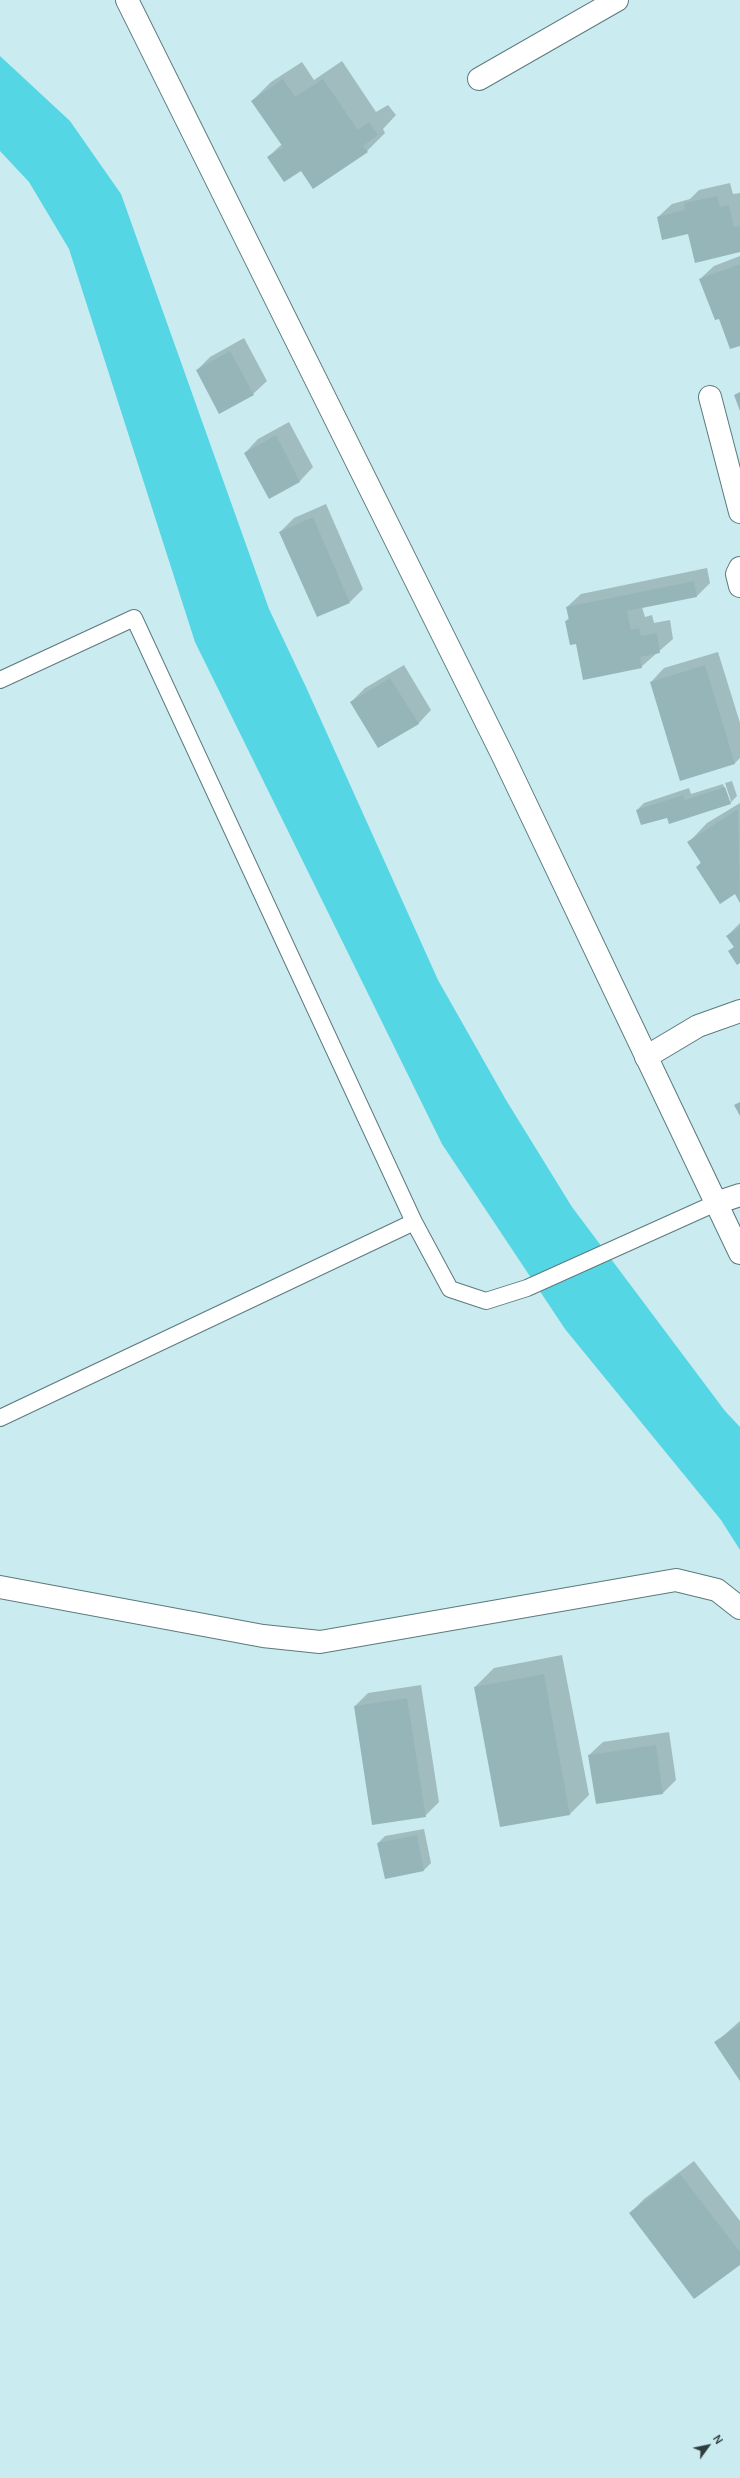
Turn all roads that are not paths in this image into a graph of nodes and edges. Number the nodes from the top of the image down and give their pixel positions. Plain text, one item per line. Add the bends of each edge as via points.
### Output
1 (127, 0) edge
2 (617, 0) edge
3 (479, 79) dead end
4 (710, 397) dead end
5 (740, 512) edge
6 (740, 568) edge
7 (740, 586) edge
8 (0, 680) edge
9 (740, 1011) edge
10 (646, 1057) junction
11 (740, 1196) edge
12 (716, 1203) junction
13 (414, 1222) junction
14 (740, 1253) edge
15 (0, 1418) edge
16 (0, 1587) edge
17 (740, 1608) edge

1 - 10 street via 503,756
2 - 3 street
4 - 5 street
6 - 7 street via 737,574
8 - 13 lane via 134,618
9 - 10 street via 698,1026
10 - 12 street
11 - 12 street
12 - 13 lane via 527,1288 486,1301 450,1288
12 - 14 street
13 - 15 lane
16 - 17 street via 262,1636 320,1642 676,1580 717,1590

